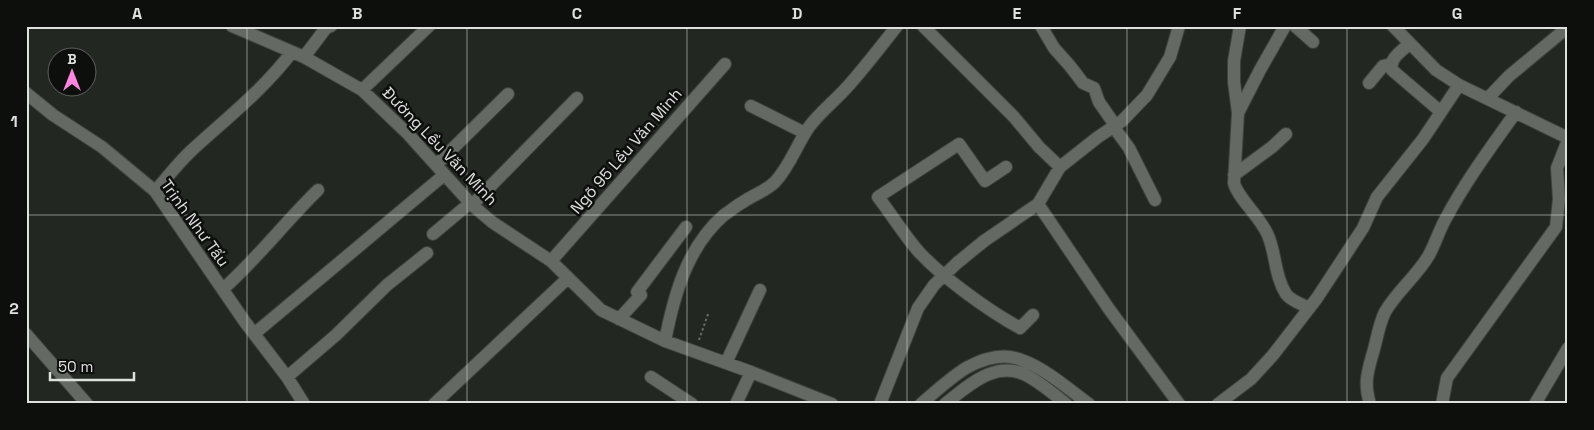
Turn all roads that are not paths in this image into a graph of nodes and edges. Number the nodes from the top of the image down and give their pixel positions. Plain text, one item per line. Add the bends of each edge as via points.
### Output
1 (232, 26) edge
2 (330, 26) edge
3 (429, 26) edge
4 (897, 26) edge
5 (923, 26) edge
6 (1041, 26) edge
7 (1179, 26) edge
8 (1240, 26) edge
9 (1285, 26) edge
10 (1295, 26) edge
11 (1393, 26) edge
12 (1568, 27) edge
13 (1313, 42) dead end
14 (1409, 44) junction
15 (298, 55) junction
16 (725, 64) dead end
17 (1391, 64) junction
18 (1369, 83) dead end
19 (1459, 85) junction
20 (362, 90) junction
21 (26, 93) edge
22 (508, 94) dead end
23 (577, 98) dead end
24 (1488, 98) junction
25 (751, 106) dead end
26 (1441, 112) junction
27 (1516, 112) junction
28 (1238, 113) junction
29 (1114, 126) junction
30 (805, 133) junction
31 (1286, 134) dead end
32 (1568, 139) edge
33 (436, 164) junction
34 (1006, 167) dead end
35 (1060, 167) junction
36 (444, 175) junction
37 (1234, 175) junction
38 (318, 190) dead end
39 (155, 191) junction
40 (1155, 200) dead end
41 (471, 204) junction
42 (1038, 204) junction
43 (686, 227) dead end
44 (433, 234) dead end
45 (427, 253) dead end
46 (551, 261) junction
47 (945, 275) junction
48 (568, 278) junction
49 (223, 289) junction
50 (760, 290) dead end
51 (1309, 308) junction
52 (1032, 315) dead end
53 (619, 319) junction
54 (26, 334) edge
55 (254, 334) junction
56 (665, 341) junction
57 (1568, 348) edge
58 (726, 363) junction
59 (751, 372) junction
60 (287, 377) junction
61 (651, 377) dead end
62 (1066, 387) junction
63 (1062, 401) edge
64 (84, 403) edge
65 (304, 404) edge
66 (434, 404) edge
67 (692, 404) edge
68 (736, 404) edge
69 (832, 404) edge
70 (880, 404) edge
71 (921, 404) edge
72 (945, 404) edge
73 (1089, 404) edge
74 (1179, 404) edge
75 (1218, 404) edge
76 (1370, 404) edge
77 (1442, 404) edge
78 (1535, 404) edge

1 - 15 street, Đường Lều Văn Minh
2 - 15 street
3 - 20 street
4 - 30 street via 849,86
5 - 35 street
6 - 29 street via 1082,83 1094,88
7 - 29 street via 1170,57 1147,95
8 - 28 street via 1234,61
9 - 28 street
10 - 13 street
11 - 14 street
12 - 24 street via 1509,76
14 - 17 street
14 - 19 street via 1436,70
15 - 20 street, Đường Lều Văn Minh
15 - 39 street via 190,153
16 - 46 street, Ngõ 95 Lều Văn Minh
17 - 18 street via 1382,66
17 - 26 street via 1392,70
19 - 24 street
19 - 26 street
20 - 33 street, Đường Lều Văn Minh
21 - 39 street, Trịnh Như Tấu via 102,147
22 - 33 street
23 - 41 street
24 - 27 street
25 - 30 street
26 - 51 street via 1377,197 1363,228
27 - 32 street
27 - 76 street via 1445,220 1429,254 1395,297 1378,327 1366,377
28 - 37 street
29 - 35 street
29 - 40 street
30 - 56 street via 787,167 774,182 723,217 700,242 678,288
31 - 37 street
32 - 77 street via 1557,168 1559,199 1556,227 1447,378
33 - 36 street, Đường Lều Văn Minh
34 - 47 street via 985,181 959,144 878,197 920,252
35 - 42 street
36 - 41 street, Đường Lều Văn Minh
36 - 55 street
37 - 51 street via 1235,188 1269,238 1277,272 1287,294
38 - 49 street
39 - 49 street, Trịnh Như Tấu
41 - 44 street
41 - 46 street, Đường Lều Văn Minh
42 - 47 street via 984,241
42 - 74 street
43 - 53 street via 637,292 641,295
45 - 60 street via 387,285
46 - 48 street, Đường Lều Văn Minh
47 - 52 street via 1001,318 1020,328
47 - 70 street via 918,308
48 - 53 street, Đường Lều Văn Minh via 601,310
48 - 66 street
49 - 55 street, Trịnh Như Tấu
50 - 58 street
51 - 75 street via 1251,379
53 - 56 street, Đường Lều Văn Minh
54 - 64 street
55 - 60 street, Trịnh Như Tấu
56 - 58 street, Đường Lều Văn Minh
57 - 78 street
58 - 59 street, Đường Lều Văn Minh
59 - 68 street
59 - 69 street, Đường Lều Văn Minh
60 - 65 street, Trịnh Như Tấu
61 - 67 street
62 - 63 street
62 - 71 street via 1024,361 1009,357 993,358 965,369
62 - 73 street
63 - 72 street via 1030,377 1004,370 976,380

